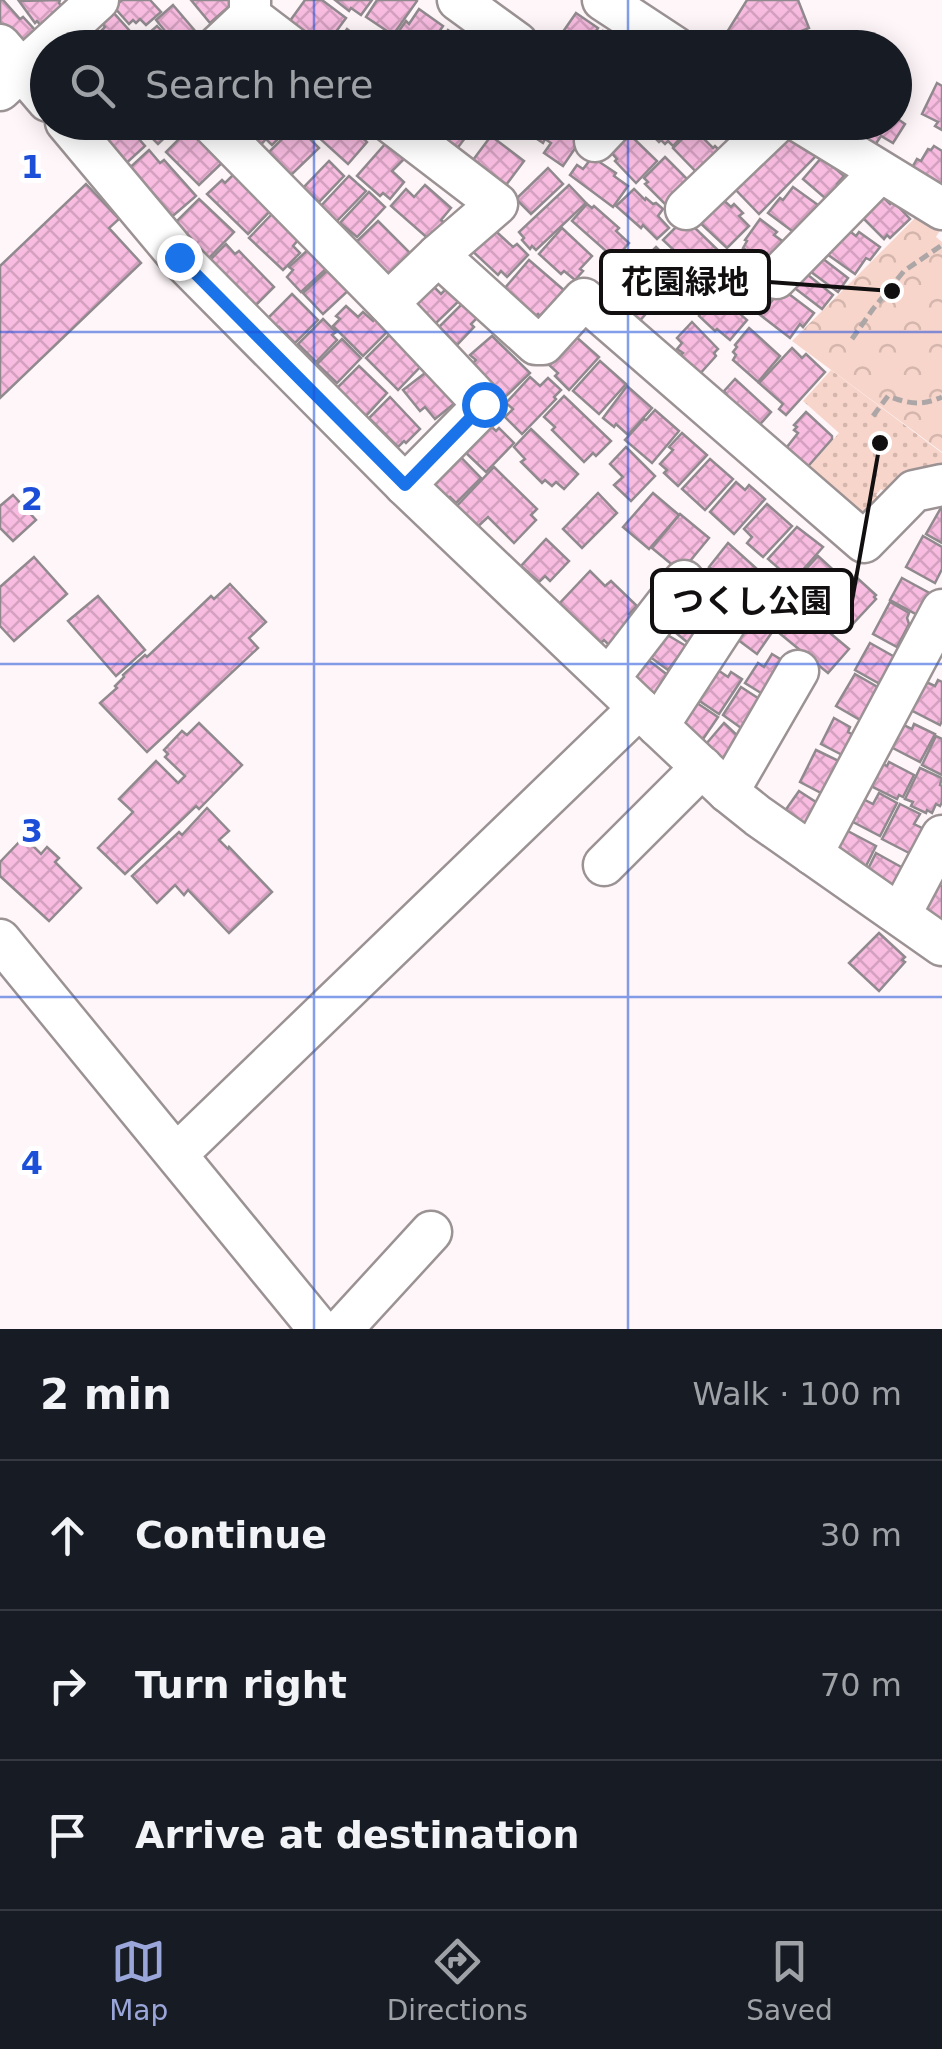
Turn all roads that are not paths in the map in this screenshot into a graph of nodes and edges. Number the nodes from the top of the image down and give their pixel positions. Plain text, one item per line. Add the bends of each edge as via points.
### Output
1 (98, 0) edge
2 (458, 0) edge
3 (603, 0) edge
4 (250, 8) edge
5 (58, 30) edge
6 (231, 30) edge
7 (273, 30) edge
8 (500, 30) edge
9 (649, 30) edge
10 (30, 52) edge
11 (7, 69) edge
12 (30, 87) edge
13 (81, 140) edge
14 (228, 140) edge
15 (413, 140) edge
16 (758, 140) edge
17 (829, 140) edge
18 (880, 172) junction
19 (942, 209) edge
20 (686, 210) dead end
21 (438, 255) junction
22 (776, 278) dead end
23 (388, 303) junction
24 (405, 485) junction
25 (942, 485) edge
26 (684, 582) dead end
27 (738, 602) dead end
28 (942, 610) edge
29 (798, 671) dead end
30 (609, 678) junction
31 (648, 717) junction
32 (715, 779) junction
33 (942, 836) edge
34 (812, 854) junction
35 (604, 865) dead end
36 (900, 915) junction
37 (0, 940) edge
38 (942, 945) edge
39 (177, 1154) junction
40 (431, 1232) dead end
41 (319, 1329) edge
42 (342, 1329) edge

1 - 5 street
2 - 8 street
3 - 9 street
4 - 6 street
4 - 7 street
10 - 11 street
11 - 12 street
13 - 24 street via 179,257
14 - 23 street
15 - 21 street via 497,204
16 - 20 street
17 - 18 street
18 - 19 street
18 - 22 street
21 - 23 street
21 - 25 street via 536,344 584,299 864,542 914,491
23 - 24 street via 484,404
24 - 30 street
26 - 30 street
27 - 31 street
28 - 34 street
29 - 32 street
30 - 31 street
31 - 32 street
31 - 39 street
32 - 34 street
32 - 35 street
33 - 36 street
34 - 36 street
36 - 38 street
37 - 39 street
39 - 41 street
40 - 42 street

